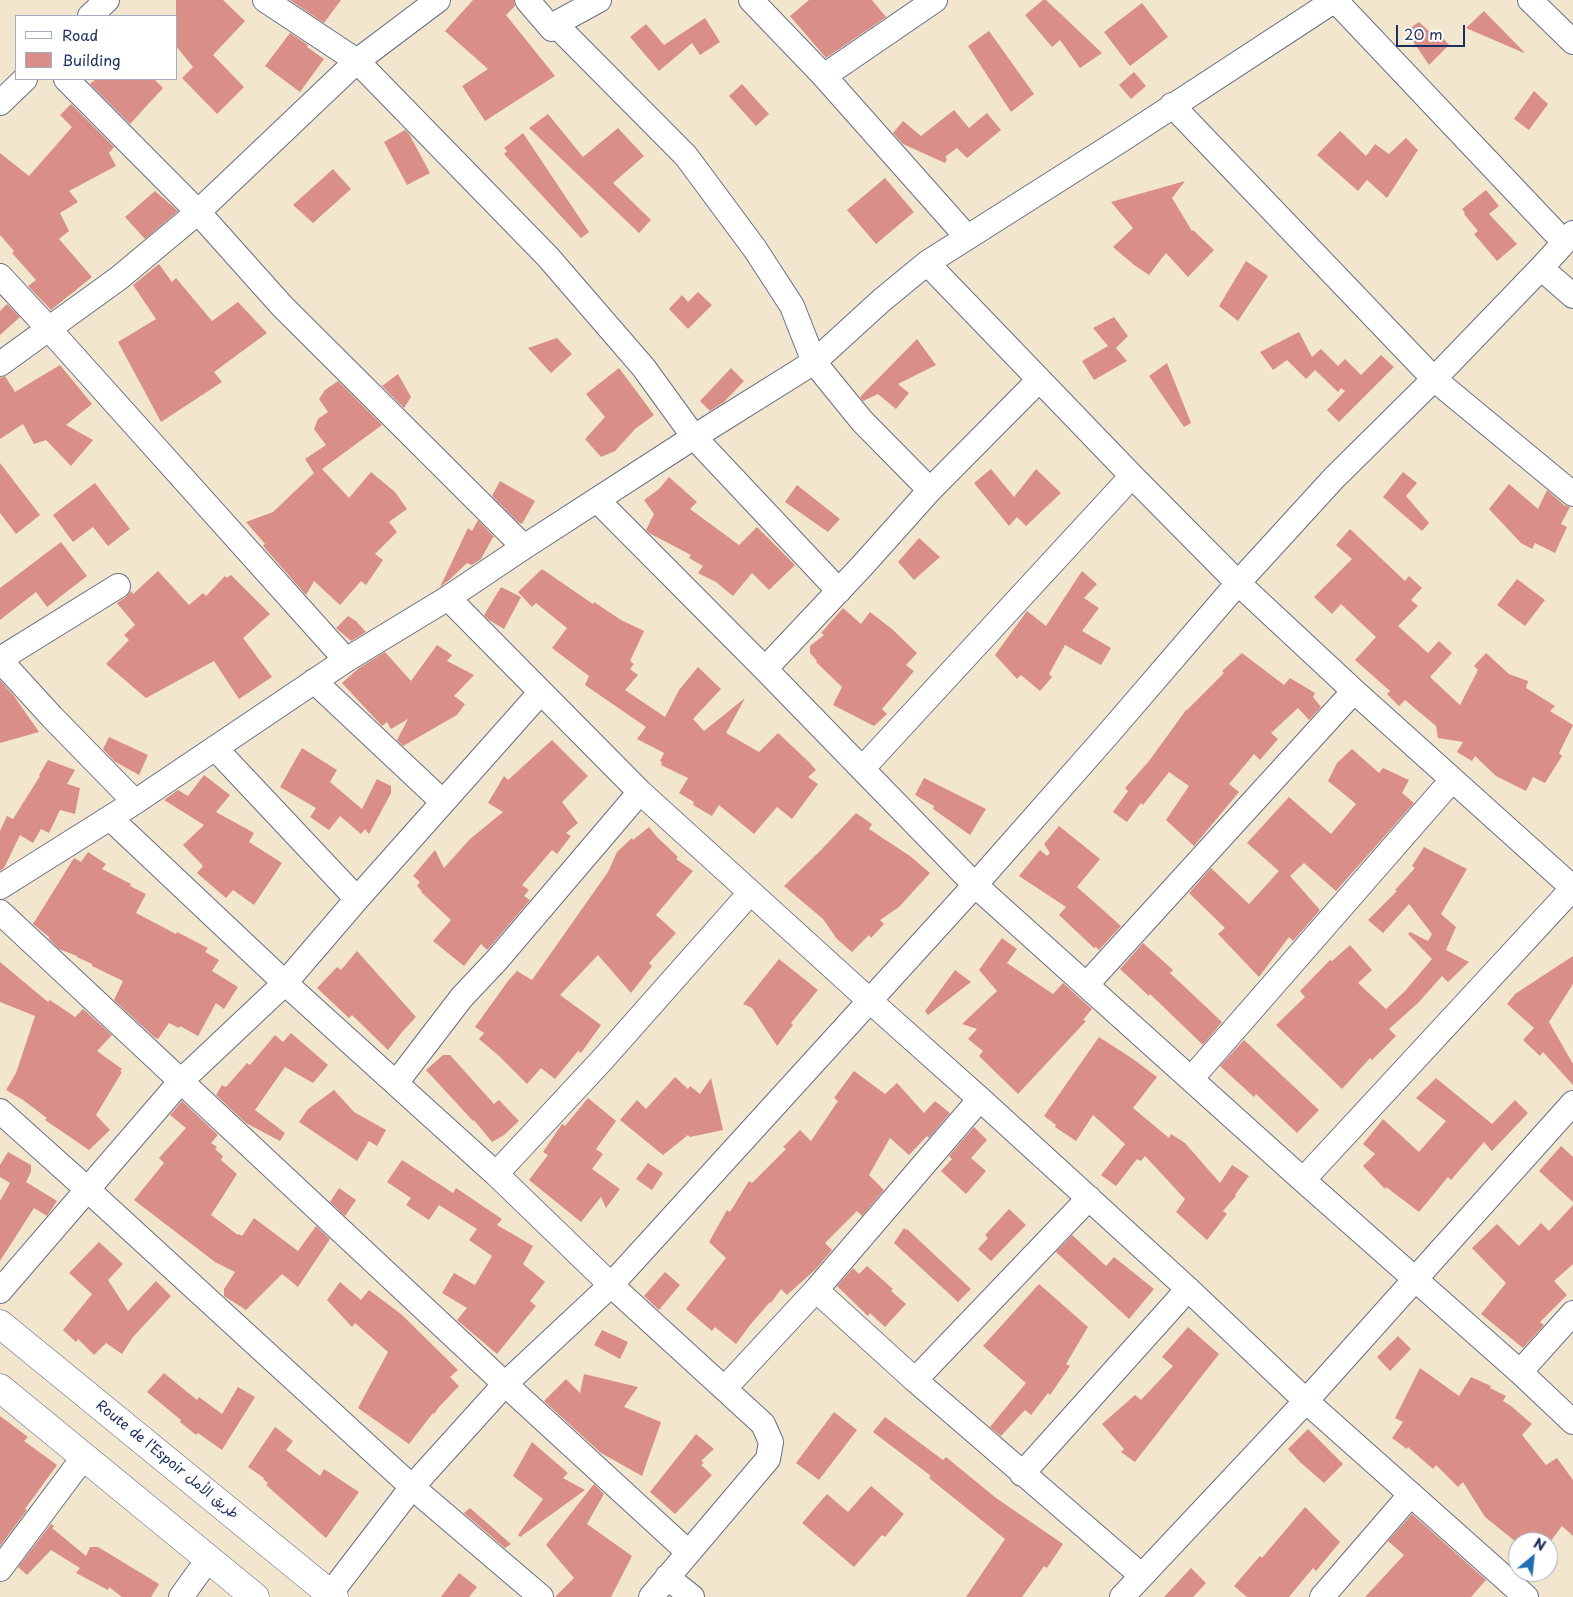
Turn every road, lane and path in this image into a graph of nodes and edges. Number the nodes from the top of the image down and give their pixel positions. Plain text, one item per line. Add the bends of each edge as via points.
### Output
1 (107, 0) edge
2 (265, 0) edge
3 (438, 0) edge
4 (527, 0) edge
5 (599, 0) edge
6 (752, 0) edge
7 (935, 0) edge
8 (1530, 0) edge
9 (1326, 2) edge
10 (91, 15) edge
11 (555, 24) junction
12 (1573, 42) edge
13 (357, 61) junction
14 (824, 76) junction
15 (24, 80) edge
16 (67, 80) edge
17 (0, 102) edge
18 (1172, 105) junction
19 (198, 212) junction
20 (967, 237) junction
21 (1569, 237) edge
22 (927, 263) junction
23 (1541, 268) junction
24 (0, 276) edge
25 (1573, 296) edge
26 (49, 329) junction
27 (814, 362) junction
28 (0, 364) edge
29 (1434, 379) junction
30 (1039, 380) junction
31 (694, 437) junction
32 (1132, 476) junction
33 (930, 490) junction
34 (1573, 494) edge
35 (597, 500) junction
36 (524, 547) junction
37 (1238, 583) junction
38 (118, 586) dead end
39 (839, 591) junction
40 (448, 598) junction
41 (0, 660) edge
42 (346, 660) junction
43 (765, 669) junction
44 (314, 681) junction
45 (541, 692) junction
46 (1354, 692) junction
47 (215, 748) junction
48 (862, 769) junction
49 (1452, 780) junction
50 (640, 792) junction
51 (135, 802) junction
52 (443, 802) junction
53 (110, 818) junction
54 (975, 885) junction
55 (0, 887) edge
56 (750, 892) junction
57 (357, 899) junction
58 (0, 912) edge
59 (285, 983) junction
60 (1088, 984) junction
61 (870, 1001) junction
62 (1191, 1079) junction
63 (180, 1081) junction
64 (396, 1083) junction
65 (980, 1099) junction
66 (1573, 1103) edge
67 (0, 1111) edge
68 (496, 1174) junction
69 (1303, 1180) junction
70 (88, 1190) junction
71 (1089, 1198) junction
72 (1416, 1279) junction
73 (611, 1285) junction
74 (1188, 1288) junction
75 (816, 1290) junction
76 (0, 1291) edge
77 (1573, 1313) edge
78 (0, 1324) edge
79 (1520, 1372) junction
80 (914, 1380) junction
81 (505, 1384) junction
82 (0, 1388) edge
83 (724, 1388) junction
84 (1306, 1401) junction
85 (1573, 1422) edge
86 (83, 1458) junction
87 (1022, 1474) junction
88 (412, 1487) junction
89 (1411, 1494) junction
90 (688, 1552) junction
91 (209, 1558) junction
92 (0, 1569) edge
93 (1141, 1575) junction
94 (667, 1577) junction
95 (1515, 1594) edge
96 (332, 1595) edge
97 (181, 1597) edge
98 (255, 1597) edge
99 (541, 1597) edge
100 (651, 1597) edge
101 (692, 1597) edge
102 (1122, 1597) edge
103 (1322, 1597) edge

1 - 10 street
2 - 13 street
3 - 13 street
4 - 11 street via 552,29
5 - 11 street
6 - 14 street
7 - 14 street
8 - 12 street
9 - 18 street
9 - 21 street
11 - 27 street via 686,156 755,249 792,306
13 - 19 street
13 - 31 street via 548,257 644,368
14 - 20 street
15 - 17 street
16 - 19 street
18 - 20 street
18 - 29 street
19 - 26 street via 119,278
19 - 36 street via 282,306
20 - 22 street
21 - 23 street
22 - 27 street
22 - 30 street
23 - 25 street
23 - 29 street
24 - 26 street
26 - 28 street
26 - 42 street
27 - 31 street
27 - 33 street via 862,421
29 - 34 street
29 - 37 street via 1334,478
30 - 32 street
30 - 33 street
31 - 35 street
31 - 39 street
32 - 37 street
32 - 48 street
33 - 39 street
35 - 36 street
35 - 43 street
36 - 40 street
37 - 46 street
37 - 54 street
38 - 41 street
39 - 43 street
40 - 42 street
40 - 45 street
41 - 51 street
42 - 44 street
43 - 48 street
44 - 47 street
44 - 52 street
45 - 50 street
45 - 52 street
46 - 49 street
46 - 60 street
47 - 51 street
47 - 57 street
48 - 54 street
49 - 62 street
49 - 69 street via 1573,888
50 - 56 street
50 - 64 street via 462,997
51 - 53 street
52 - 57 street
53 - 55 street
53 - 59 street
54 - 60 street
54 - 61 street
56 - 61 street
56 - 68 street via 603,1059
57 - 59 street
58 - 63 street
59 - 63 street
59 - 64 street
60 - 62 street
61 - 65 street
61 - 73 street
62 - 69 street
63 - 70 street
63 - 81 street
64 - 68 street
65 - 71 street
65 - 75 street
66 - 72 street
67 - 70 street
68 - 73 street
69 - 72 street
70 - 76 street
70 - 88 street
71 - 74 street
71 - 80 street
72 - 79 street
72 - 84 street
73 - 81 street
73 - 83 street
74 - 84 street
74 - 87 street
75 - 80 street
75 - 83 street
77 - 79 street
78 - 96 highway, Route de l’Espoir طريق الأمل
79 - 85 street
80 - 87 street
81 - 88 street
81 - 90 street
82 - 86 highway
83 - 90 street via 763,1424 771,1442 768,1459
84 - 89 street
84 - 93 street
86 - 91 highway
86 - 92 street
87 - 93 street
88 - 96 street
88 - 99 street
89 - 95 street
89 - 103 street
90 - 94 street
91 - 97 street
91 - 98 highway
93 - 102 street
94 - 100 street
94 - 101 street

